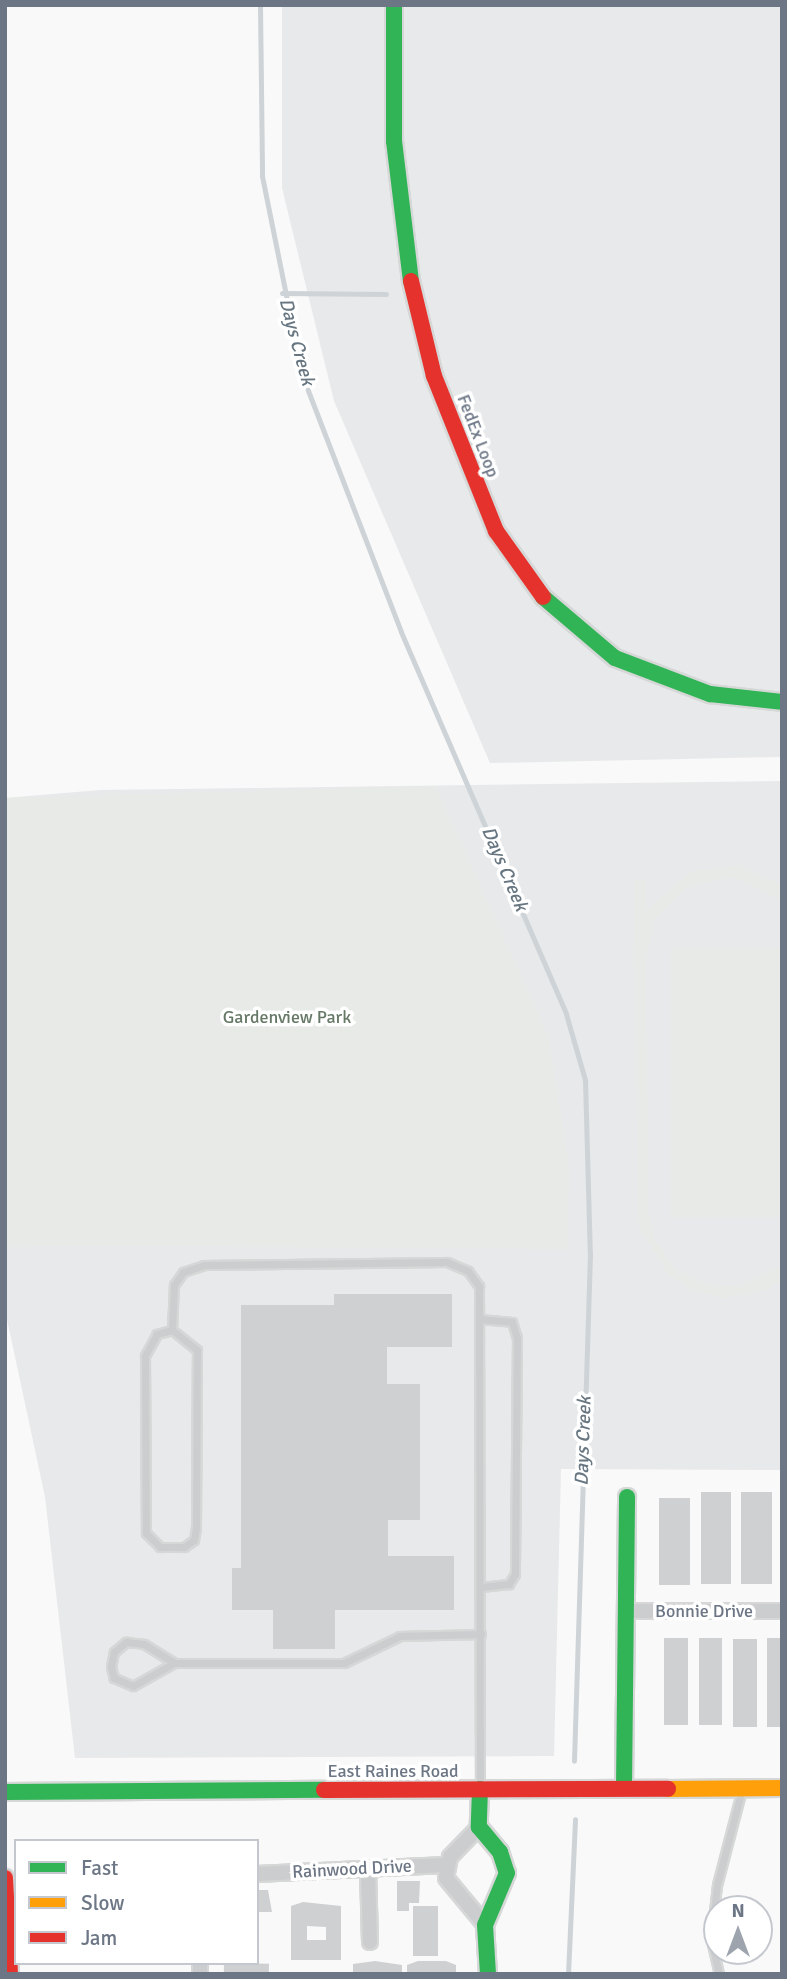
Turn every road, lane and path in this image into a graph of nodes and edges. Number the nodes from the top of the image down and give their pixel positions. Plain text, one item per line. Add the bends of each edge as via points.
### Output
1 (394, 5) edge
2 (782, 702) edge
3 (479, 1319) junction
4 (172, 1329) junction
5 (627, 1497) dead end
6 (481, 1587) junction
7 (626, 1611) junction
8 (782, 1611) edge
9 (481, 1634) junction
10 (174, 1663) junction
11 (624, 1788) junction
12 (742, 1788) junction
13 (782, 1788) edge
14 (480, 1789) junction
15 (5, 1792) edge
16 (479, 1827) junction
17 (446, 1865) junction
18 (368, 1870) junction
19 (259, 1874) edge
20 (5, 1878) edge
21 (485, 1925) junction
22 (370, 1942) dead end
23 (10, 1974) edge
24 (488, 1974) edge
25 (719, 1974) edge

1 - 2 main road, FedEx Loop via 394,141 412,290 434,376 496,531 547,603 615,658 710,694
3 - 4 lane via 479,1286 468,1271 447,1262 204,1265 183,1272 174,1285
3 - 6 lane
3 - 6 lane via 512,1322 517,1338 515,1574 509,1584
4 - 4 lane via 197,1350 196,1528 194,1540 184,1547 160,1547 146,1533 145,1356 157,1334
5 - 7 main road
6 - 9 lane
7 - 8 street, Bonnie Drive
7 - 11 main road
9 - 10 lane via 400,1636 344,1663
9 - 14 lane
10 - 10 lane via 136,1642 120,1646 111,1660 114,1678 123,1686 142,1685
11 - 12 main road, East Raines Road
11 - 14 main road, East Raines Road
12 - 13 main road, East Raines Road
12 - 25 lane via 717,1885 711,1939
14 - 15 main road, East Raines Road
14 - 16 main road
16 - 17 street
16 - 21 main road via 500,1852 507,1873
17 - 18 street, Rainwood Drive
17 - 21 street via 448,1886
18 - 19 street, Rainwood Drive
18 - 22 street
20 - 23 main road
21 - 24 main road

